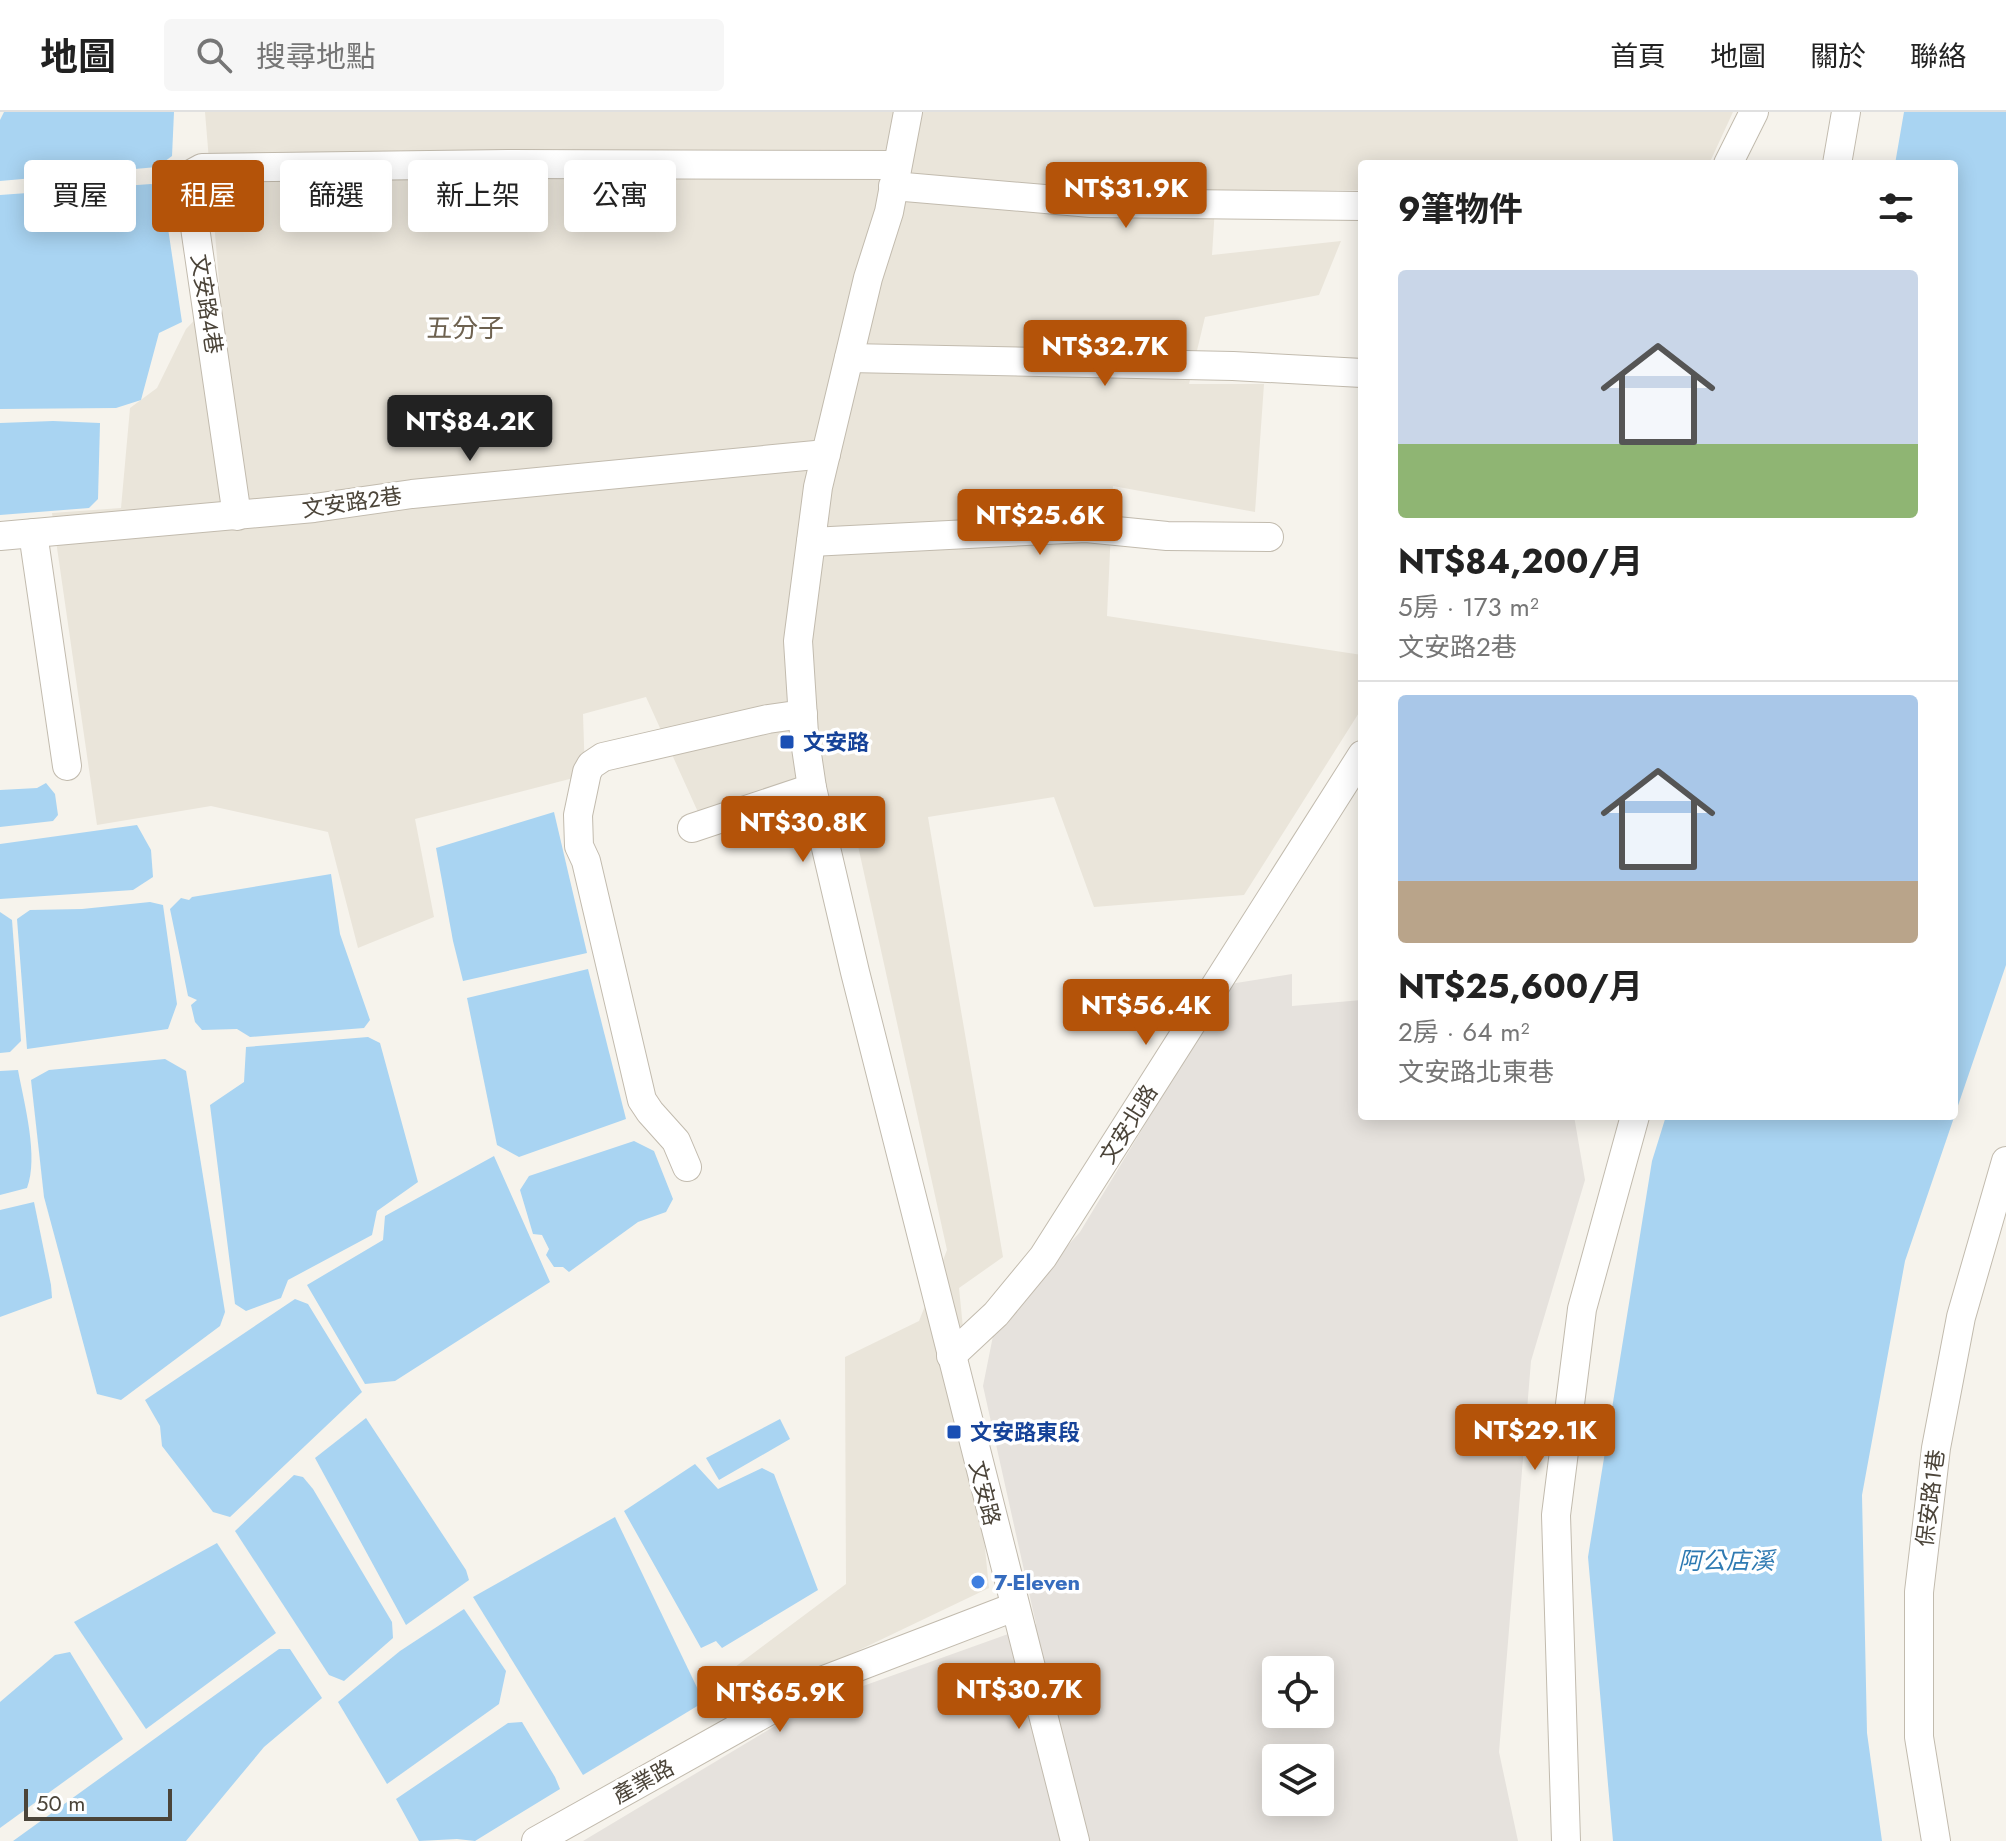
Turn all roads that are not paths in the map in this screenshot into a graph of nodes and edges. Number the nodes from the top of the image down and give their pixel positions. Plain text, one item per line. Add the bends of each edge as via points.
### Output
1 (908, 112) edge
2 (1754, 112) edge
3 (1846, 112) edge
4 (1730, 160) edge
5 (1838, 160) edge
6 (895, 176) junction
7 (1358, 206) edge
8 (849, 358) junction
9 (1358, 373) edge
10 (826, 454) junction
11 (237, 516) junction
12 (33, 533) junction
13 (0, 536) edge
14 (1269, 537) dead end
15 (811, 542) junction
16 (803, 714) junction
17 (1358, 761) edge
18 (67, 766) dead end
19 (812, 788) junction
20 (692, 828) dead end
21 (1634, 1120) edge
22 (2006, 1161) edge
23 (687, 1167) dead end
24 (951, 1356) junction
25 (1014, 1607) junction
26 (536, 1841) edge
27 (1075, 1841) edge
28 (1566, 1841) edge
29 (1936, 1841) edge

1 - 6 street, 文安路
2 - 4 street
3 - 5 street
6 - 7 street via 1091,203
6 - 8 street, 文安路
6 - 11 street, 文安路4巷 via 508,164 202,168 191,174 189,186
8 - 9 street
8 - 10 street, 文安路
10 - 11 street, 文安路2巷
10 - 15 street, 文安路
11 - 12 street, 文安路2巷
12 - 13 street, 文安路2巷
12 - 18 street
14 - 15 street via 1167,536 1086,528
15 - 16 street, 文安路 via 798,641
16 - 19 street, 文安路
16 - 23 street via 603,757 591,765 585,779 579,846 642,1100 676,1141
17 - 24 street, 文安北路 via 1043,1257 996,1314
19 - 20 street
19 - 24 street, 文安路
21 - 28 street via 1582,1309 1556,1515
22 - 29 street, 保安路1巷 via 1961,1317 1936,1448 1919,1592 1919,1737
24 - 25 street, 文安路
25 - 26 street, 產業路 via 824,1680
25 - 27 street

